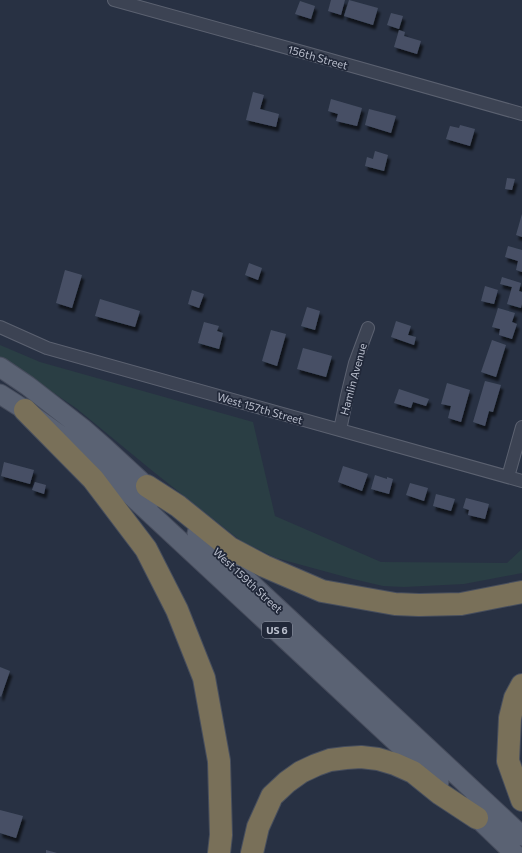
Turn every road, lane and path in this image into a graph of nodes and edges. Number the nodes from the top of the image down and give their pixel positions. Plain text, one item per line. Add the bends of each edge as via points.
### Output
1 (114, 0) edge
2 (522, 114) edge
3 (0, 327) edge
4 (368, 328) dead end
5 (0, 367) edge
6 (0, 394) edge
7 (25, 410) junction
8 (522, 427) edge
9 (340, 430) junction
10 (508, 477) junction
11 (522, 481) edge
12 (147, 486) junction
13 (522, 592) edge
14 (522, 685) edge
15 (522, 800) edge
16 (477, 818) junction
17 (522, 836) edge
18 (219, 853) edge
19 (252, 853) edge
20 (514, 853) edge

1 - 2 street, 156th Street
3 - 9 street, West 157th Street via 47,348
4 - 9 street, Hamlin Avenue via 355,363
5 - 12 main road, West 159th Street / US 6 via 82,428
6 - 7 main road, West 159th Street / US 6
7 - 16 main road, West 159th Street / US 6 via 74,445 109,475
7 - 18 highway via 93,479 146,549 177,610 204,678 218,754 221,835
8 - 10 street
9 - 10 street, West 157th Street
10 - 11 street, West 157th Street
12 - 13 highway via 178,506 230,548 322,591 395,604 419,605 460,604
12 - 17 main road, West 159th Street / US 6
14 - 15 highway via 515,698 510,718 508,761
16 - 19 highway via 412,772 395,764 361,757 330,760 301,772 272,796 258,827
16 - 20 main road, West 159th Street / US 6

